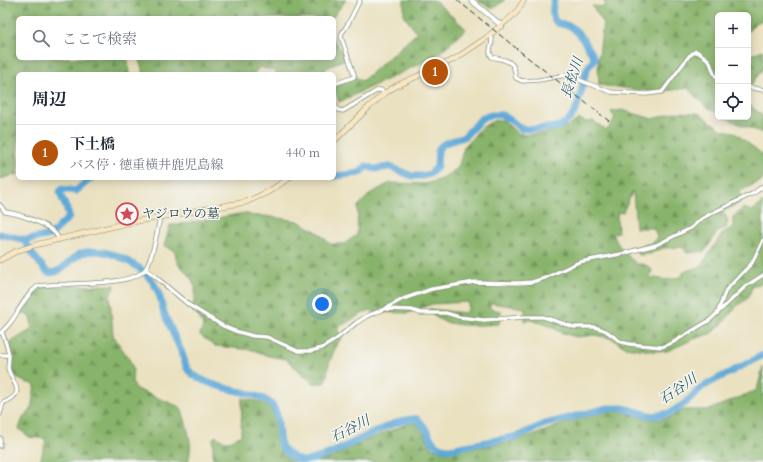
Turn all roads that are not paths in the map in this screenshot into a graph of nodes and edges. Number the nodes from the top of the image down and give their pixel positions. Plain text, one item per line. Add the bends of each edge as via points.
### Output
1 (360, 0) edge
2 (471, 0) edge
3 (524, 0) edge
4 (502, 26) junction
5 (491, 34) junction
6 (715, 76) edge
7 (336, 84) edge
8 (751, 88) edge
9 (763, 90) edge
10 (386, 93) junction
11 (336, 106) edge
12 (336, 139) edge
13 (286, 180) edge
14 (763, 186) edge
15 (0, 205) edge
16 (159, 217) junction
17 (59, 240) junction
18 (763, 240) edge
19 (0, 260) edge
20 (146, 270) junction
21 (763, 276) edge
22 (384, 309) junction
23 (718, 312) junction
24 (1, 333) edge
25 (0, 355) edge
26 (9, 355) junction
27 (0, 414) edge
28 (0, 438) edge
29 (0, 446) edge

1 - 7 street via 341,37 354,76
2 - 4 street
3 - 4 main road
4 - 5 main road
5 - 6 street via 493,43 490,54 511,64 515,76 520,80 539,80 566,75 611,92 662,92 689,56 696,52 709,62
5 - 10 main road via 455,59
8 - 9 street
10 - 11 street via 378,90 343,111
10 - 12 main road
13 - 16 main road via 246,202
14 - 22 street via 754,194 712,213 691,228 656,245 579,262 532,282 475,282 432,289
15 - 17 street via 5,212 34,220 55,232
16 - 17 main road
16 - 20 street
17 - 19 main road via 24,248
18 - 23 street via 752,263 726,290
20 - 22 street via 189,305 223,326 253,336 266,337 298,351 322,348 366,316
20 - 24 street via 141,274 107,283 38,286 26,297
21 - 23 street via 746,286
22 - 23 street via 446,313 484,320 543,317 574,327 601,329 621,342 662,347 710,320
24 - 26 street
25 - 26 street
26 - 27 street via 8,369 17,386 15,396 3,403
28 - 29 street

